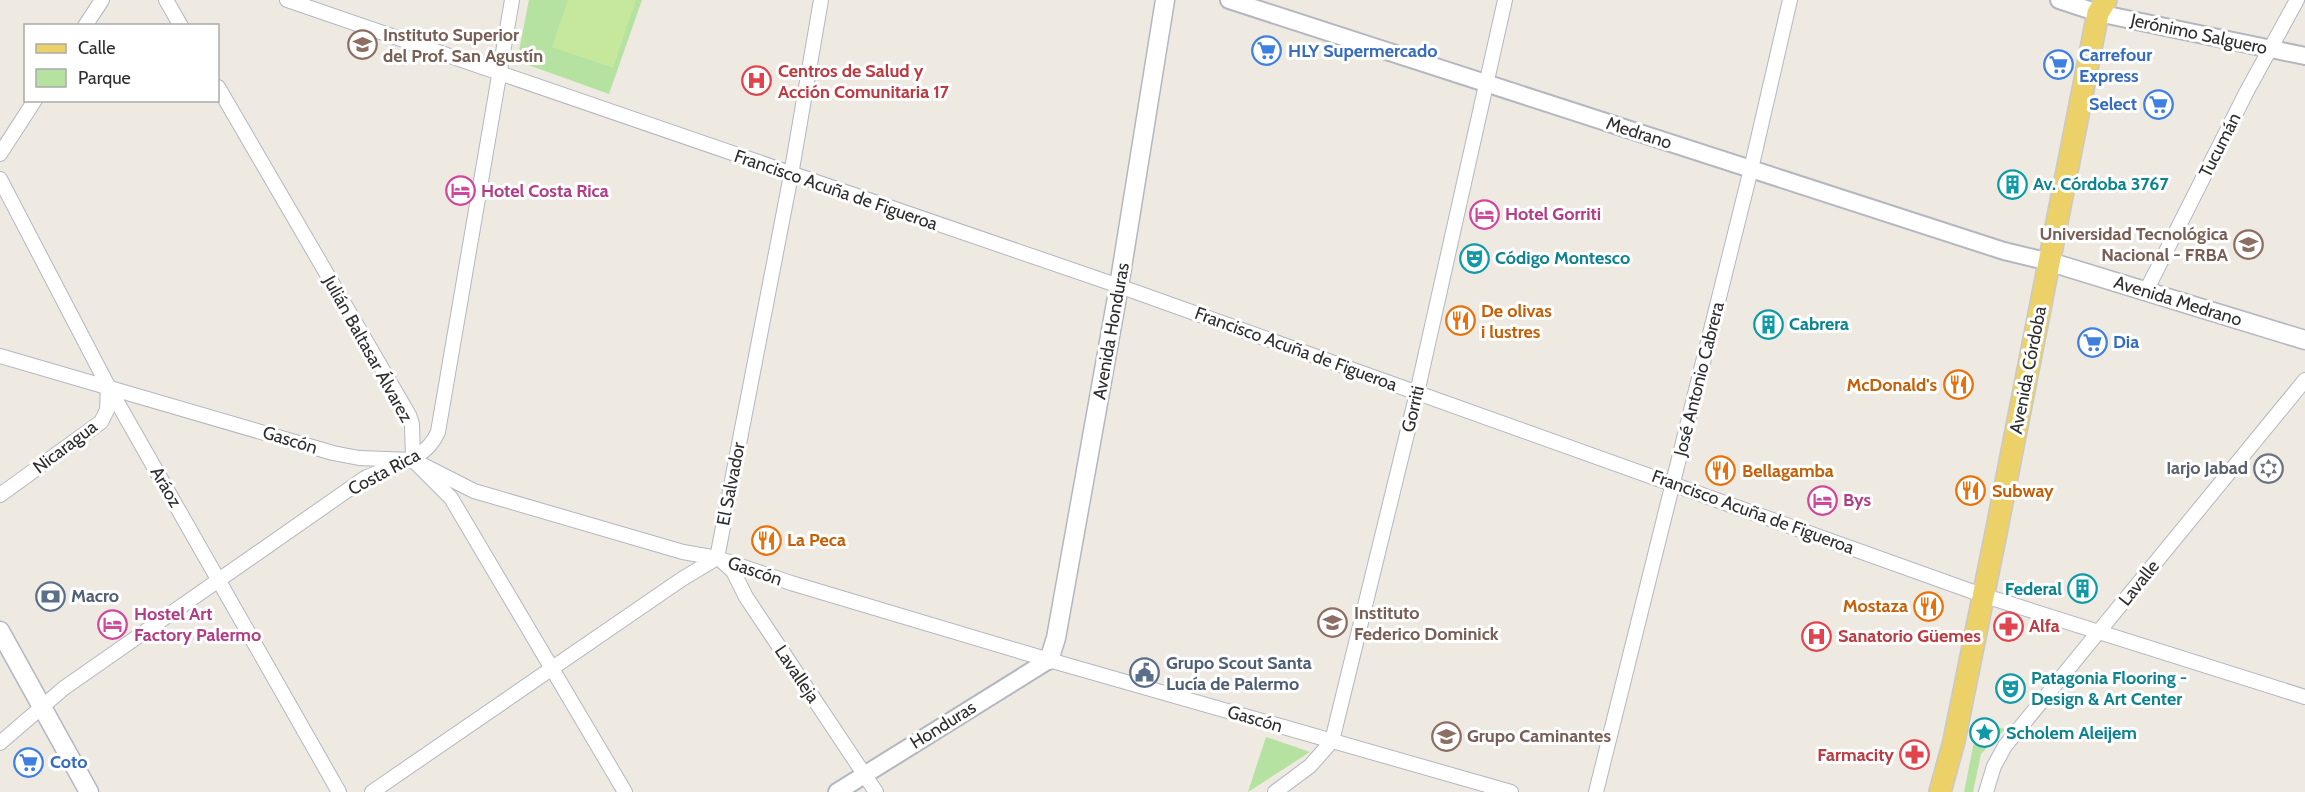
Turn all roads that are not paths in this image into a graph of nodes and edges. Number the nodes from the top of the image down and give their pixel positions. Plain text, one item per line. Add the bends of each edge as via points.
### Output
1 (102, 0) edge
2 (166, 0) edge
3 (287, 0) edge
4 (512, 0) edge
5 (821, 0) edge
6 (1165, 0) edge
7 (1229, 0) edge
8 (1505, 0) edge
9 (1790, 0) edge
10 (2059, 0) edge
11 (2297, 0) edge
12 (2102, 7) edge
13 (86, 24) edge
14 (180, 24) edge
15 (2271, 49) junction
16 (2305, 56) edge
17 (500, 74) junction
18 (1486, 84) junction
19 (219, 89) edge
20 (34, 102) edge
21 (0, 154) edge
22 (1751, 169) junction
23 (791, 175) junction
24 (0, 179) edge
25 (2050, 262) junction
26 (1119, 286) junction
27 (2146, 291) junction
28 (2305, 340) edge
29 (0, 356) edge
30 (2305, 380) edge
31 (108, 386) junction
32 (1417, 393) junction
33 (413, 460) junction
34 (1673, 483) junction
35 (0, 495) edge
36 (717, 558) junction
37 (218, 580) junction
38 (1982, 595) junction
39 (0, 631) edge
40 (2099, 632) junction
41 (1049, 660) junction
42 (552, 670) junction
43 (2305, 697) edge
44 (43, 706) junction
45 (1332, 741) junction
46 (1954, 741) junction
47 (0, 743) edge
48 (864, 774) junction
49 (89, 792) edge
50 (339, 792) edge
51 (372, 792) edge
52 (625, 792) edge
53 (837, 792) edge
54 (876, 792) edge
55 (1275, 792) edge
56 (1511, 792) edge
57 (1596, 792) edge
58 (1940, 792) edge
59 (1947, 792) edge
60 (1986, 792) edge

1 - 13 street
2 - 14 street
3 - 17 street, Francisco Acuña de Figueroa
4 - 17 street, Costa Rica
5 - 23 street, El Salvador
6 - 26 main road, Avenida Honduras
7 - 18 street, Medrano
8 - 18 street, Gorriti
9 - 22 street, José Antonio Cabrera
10 - 12 street, Jerónimo Salguero
11 - 15 street, Tucumán
12 - 15 street, Jerónimo Salguero
12 - 25 main road, Avenida Córdoba
15 - 16 street, Jerónimo Salguero
15 - 27 street, Tucumán
17 - 23 street, Francisco Acuña de Figueroa
17 - 33 street, Costa Rica via 438,432 431,445
18 - 22 street, Medrano
18 - 32 street, Gorriti
19 - 33 street, Julián Baltasar Álvarez via 408,415
20 - 21 street
22 - 25 street, Medrano via 2004,251
22 - 34 street, José Antonio Cabrera
23 - 26 street, Francisco Acuña de Figueroa
23 - 36 street, El Salvador
24 - 31 street, Aráoz
25 - 27 main road, Avenida Medrano
25 - 38 main road, Avenida Córdoba
26 - 32 street, Francisco Acuña de Figueroa
26 - 41 main road, Avenida Honduras
27 - 28 main road, Avenida Medrano
29 - 31 street, Gascón
30 - 40 street, Lavalle
31 - 33 street, Gascón via 333,453
31 - 35 street, Nicaragua via 107,410 101,422
31 - 37 street, Aráoz
32 - 34 street, Francisco Acuña de Figueroa
32 - 45 street, Gorriti
33 - 36 street, Gascón via 474,492 683,552
33 - 37 street, Costa Rica via 365,478
33 - 42 street via 451,498
34 - 38 street, Francisco Acuña de Figueroa
34 - 57 street, José Antonio Cabrera
36 - 41 street, Gascón
36 - 42 street
36 - 48 street, Lavalleja via 734,572 746,597
37 - 44 street, Costa Rica
37 - 50 street, Aráoz
38 - 40 street, Francisco Acuña de Figueroa
38 - 46 main road, Avenida Córdoba
39 - 44 main road
40 - 43 street, Francisco Acuña de Figueroa
40 - 60 street, Lavalle via 2006,746 1994,766
41 - 45 street, Gascón
41 - 48 street, Honduras
42 - 51 street
42 - 52 street
44 - 47 street, Costa Rica
44 - 49 main road
45 - 55 street, Gorriti via 1310,766
45 - 56 street, Gascón
46 - 58 main road, Avenida Córdoba
46 - 59 main road, Avenida Córdoba
48 - 53 street, Honduras
48 - 54 street, Lavalleja

